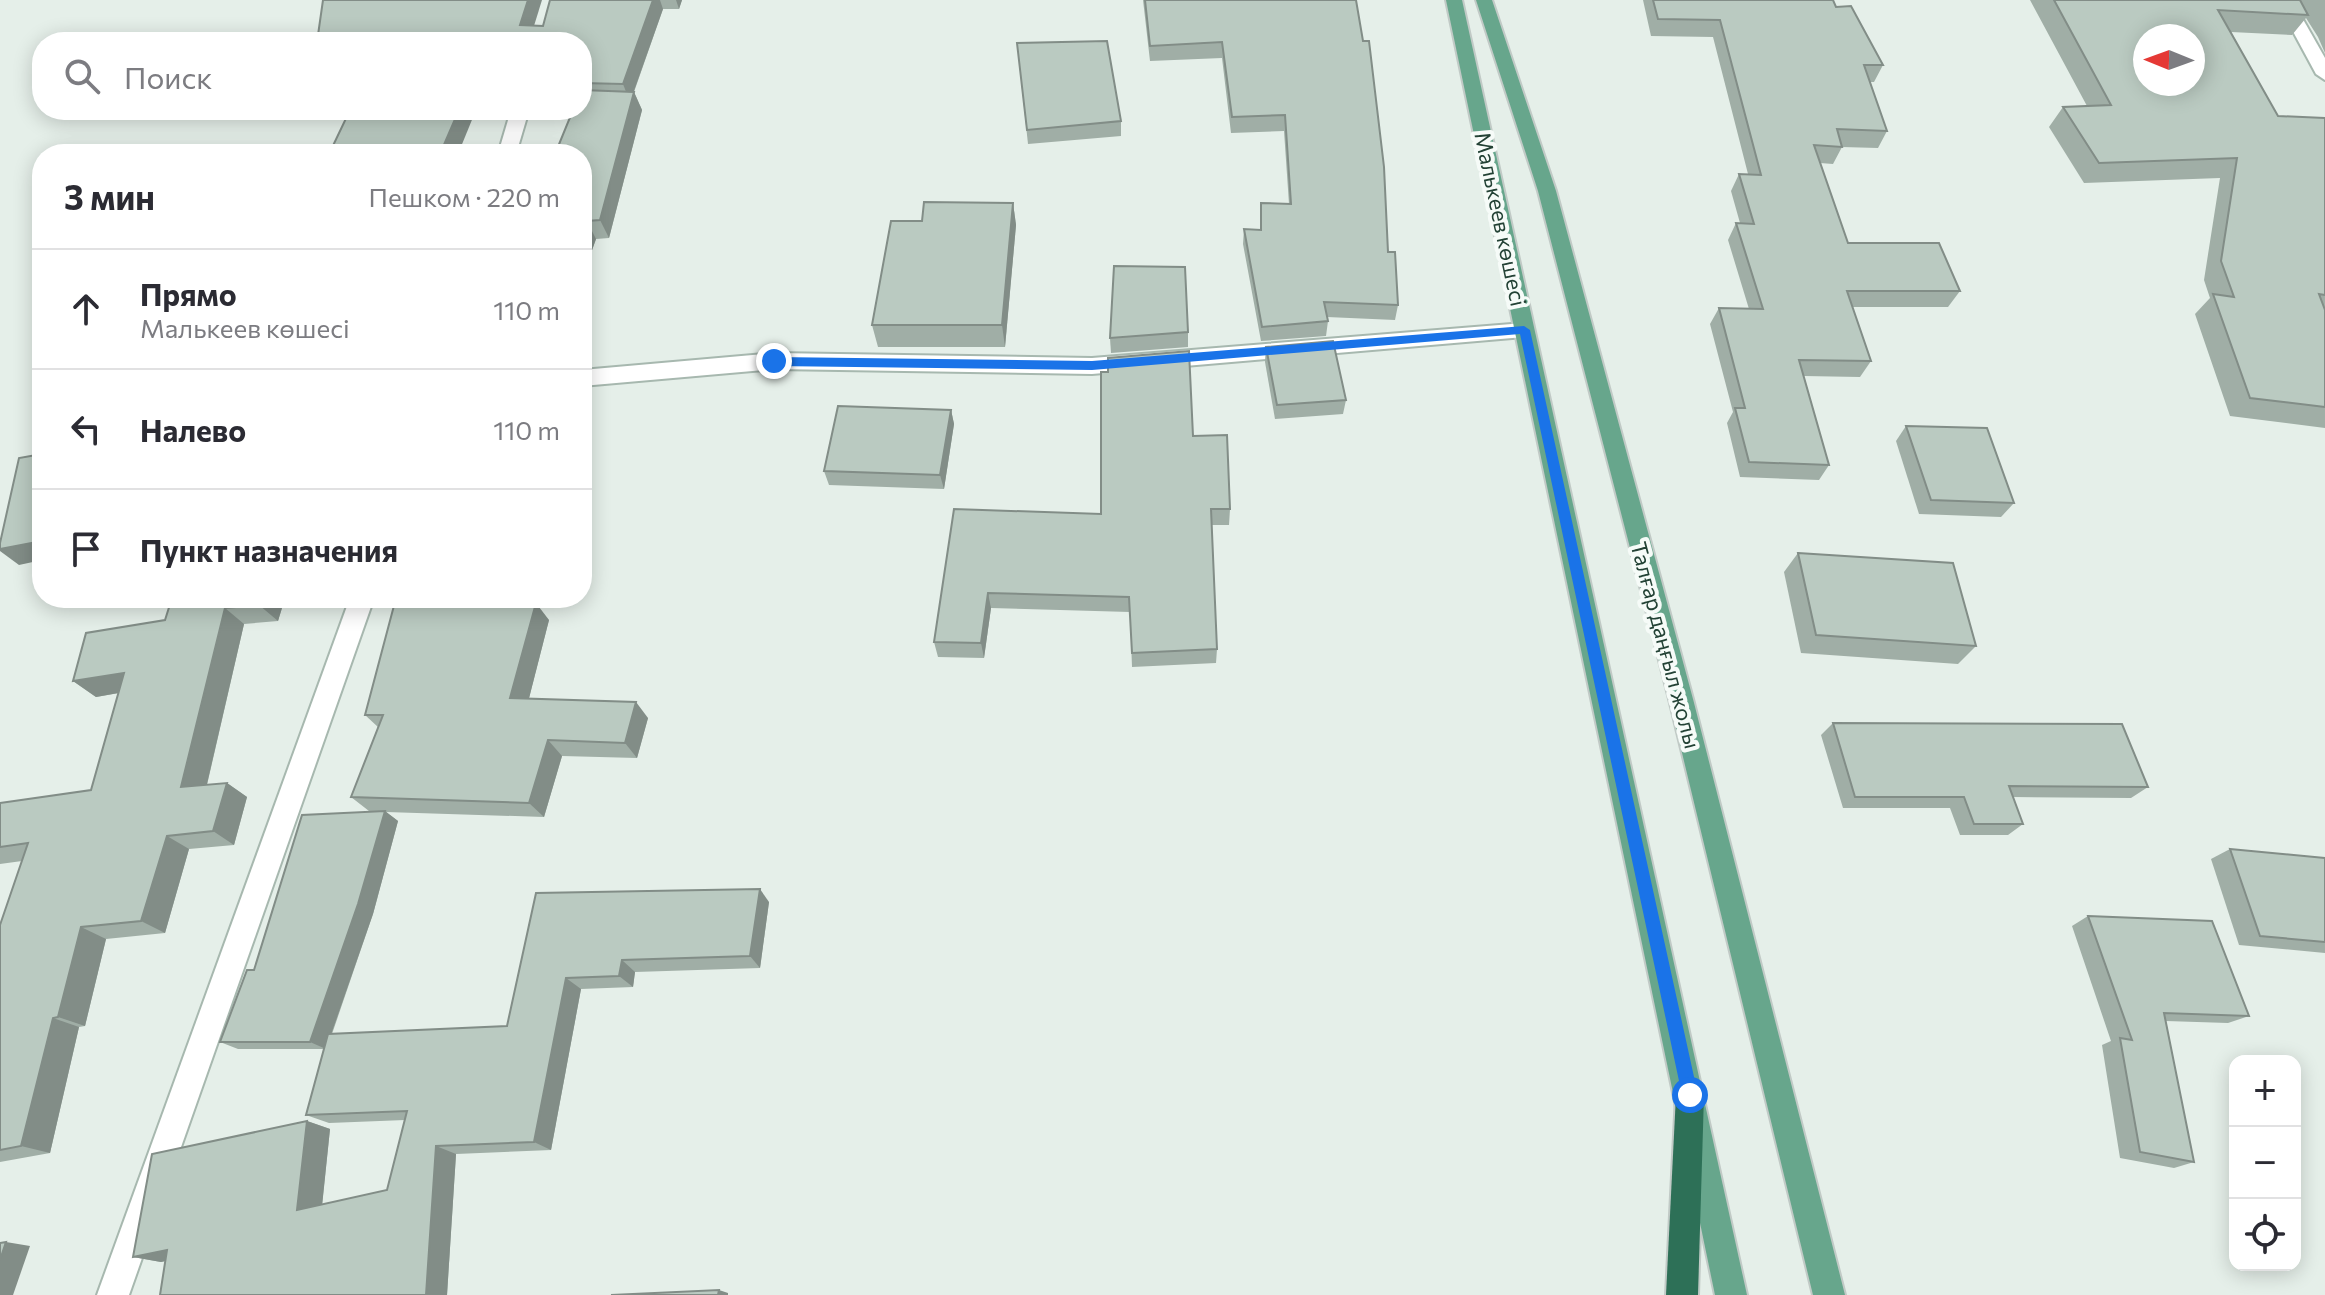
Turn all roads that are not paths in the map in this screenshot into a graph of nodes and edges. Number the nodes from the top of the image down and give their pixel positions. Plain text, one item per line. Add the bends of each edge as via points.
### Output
1 (1454, 0) edge
2 (1484, 0) edge
3 (2284, 0) edge
4 (2325, 74) edge
5 (517, 120) edge
6 (510, 144) edge
7 (1524, 330) junction
8 (592, 377) edge
9 (358, 608) edge
10 (1690, 1095) junction
11 (113, 1295) edge
12 (1682, 1295) edge
13 (1731, 1295) edge
14 (1829, 1295) edge

1 - 7 main road, Малькеев көшесі
2 - 14 main road, Талғар даңғыл жолы via 1551,207 1681,699
3 - 4 street
5 - 6 street
7 - 8 street via 1092,366 774,361
7 - 10 main road, Малькеев көшесі
9 - 11 street
10 - 12 highway
10 - 13 main road

